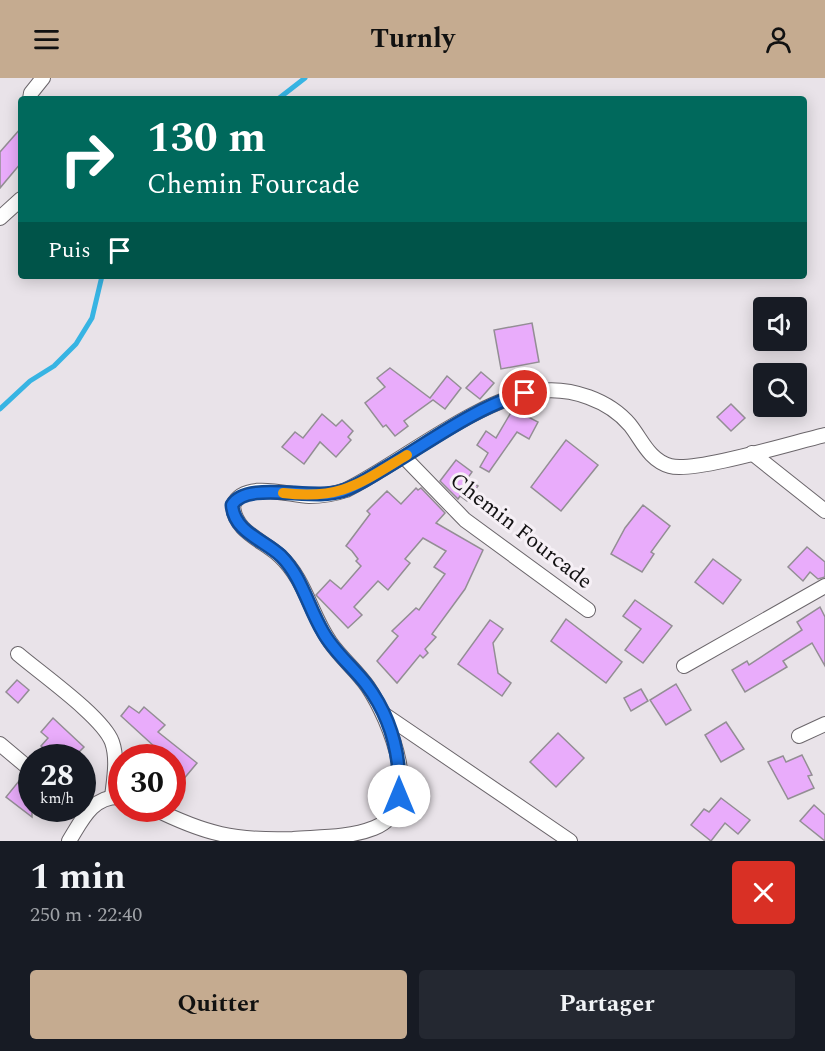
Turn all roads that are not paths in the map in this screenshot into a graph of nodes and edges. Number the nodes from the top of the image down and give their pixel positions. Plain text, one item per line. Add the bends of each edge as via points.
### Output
1 (44, 78) edge
2 (30, 96) edge
3 (18, 202) edge
4 (0, 218) edge
5 (825, 435) edge
6 (752, 453) junction
7 (404, 457) junction
8 (825, 511) edge
9 (825, 586) edge
10 (588, 610) dead end
11 (18, 654) dead end
12 (684, 666) dead end
13 (386, 715) junction
14 (825, 724) edge
15 (799, 736) dead end
16 (0, 744) edge
17 (112, 744) edge
18 (18, 759) edge
19 (76, 822) edge
20 (181, 822) edge
21 (218, 838) edge
22 (338, 839) edge
23 (278, 840) edge
24 (69, 841) edge
25 (570, 841) edge

1 - 2 street
3 - 4 street
5 - 6 street
6 - 7 street via 696,466 669,466 645,449 619,414 599,402 562,390 541,390 512,397 475,414
6 - 8 street
7 - 10 street, Chemin Fourcade via 465,519
7 - 13 street via 336,493 308,496 251,492 232,505 240,525 280,556 294,573 323,632
9 - 12 street
11 - 17 street via 102,725
13 - 22 street via 400,774 395,807 388,819 375,828
13 - 25 street
14 - 15 street
16 - 18 street
19 - 24 street
20 - 21 street
21 - 23 street
22 - 23 street

